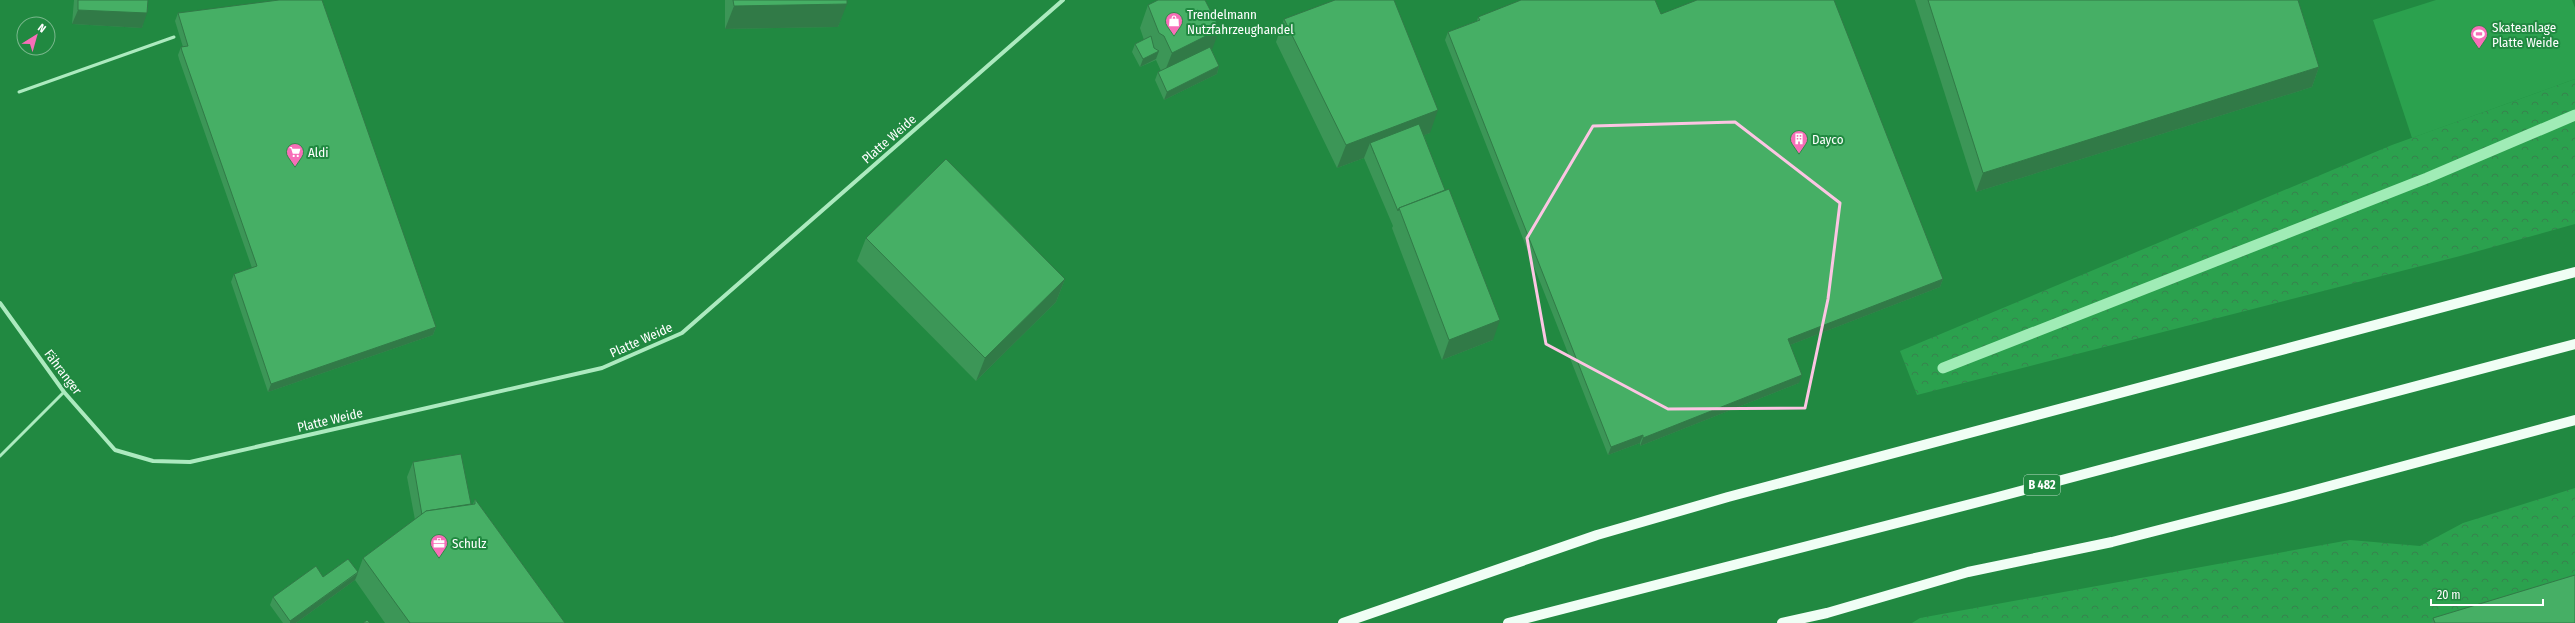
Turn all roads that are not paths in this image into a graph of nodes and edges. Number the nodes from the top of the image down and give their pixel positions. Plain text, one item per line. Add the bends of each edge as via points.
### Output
1 (1063, 0) edge
2 (174, 37) dead end
3 (19, 92) dead end
4 (2575, 272) edge
5 (0, 303) edge
6 (2575, 344) edge
7 (64, 392) junction
8 (2575, 420) edge
9 (115, 450) joint
10 (0, 456) edge
11 (1342, 623) edge
12 (1508, 623) edge
13 (1782, 623) edge

1 - 9 street, Platte Weide via 682,333 602,368 190,462 153,461
2 - 3 lane
4 - 11 main road via 1728,497 1597,536
5 - 7 street, Fähranger
6 - 12 main road, B 482 via 1994,498
7 - 9 street, Fähranger
7 - 10 lane
8 - 13 main road via 2296,495 2112,542 1968,572 1827,613

